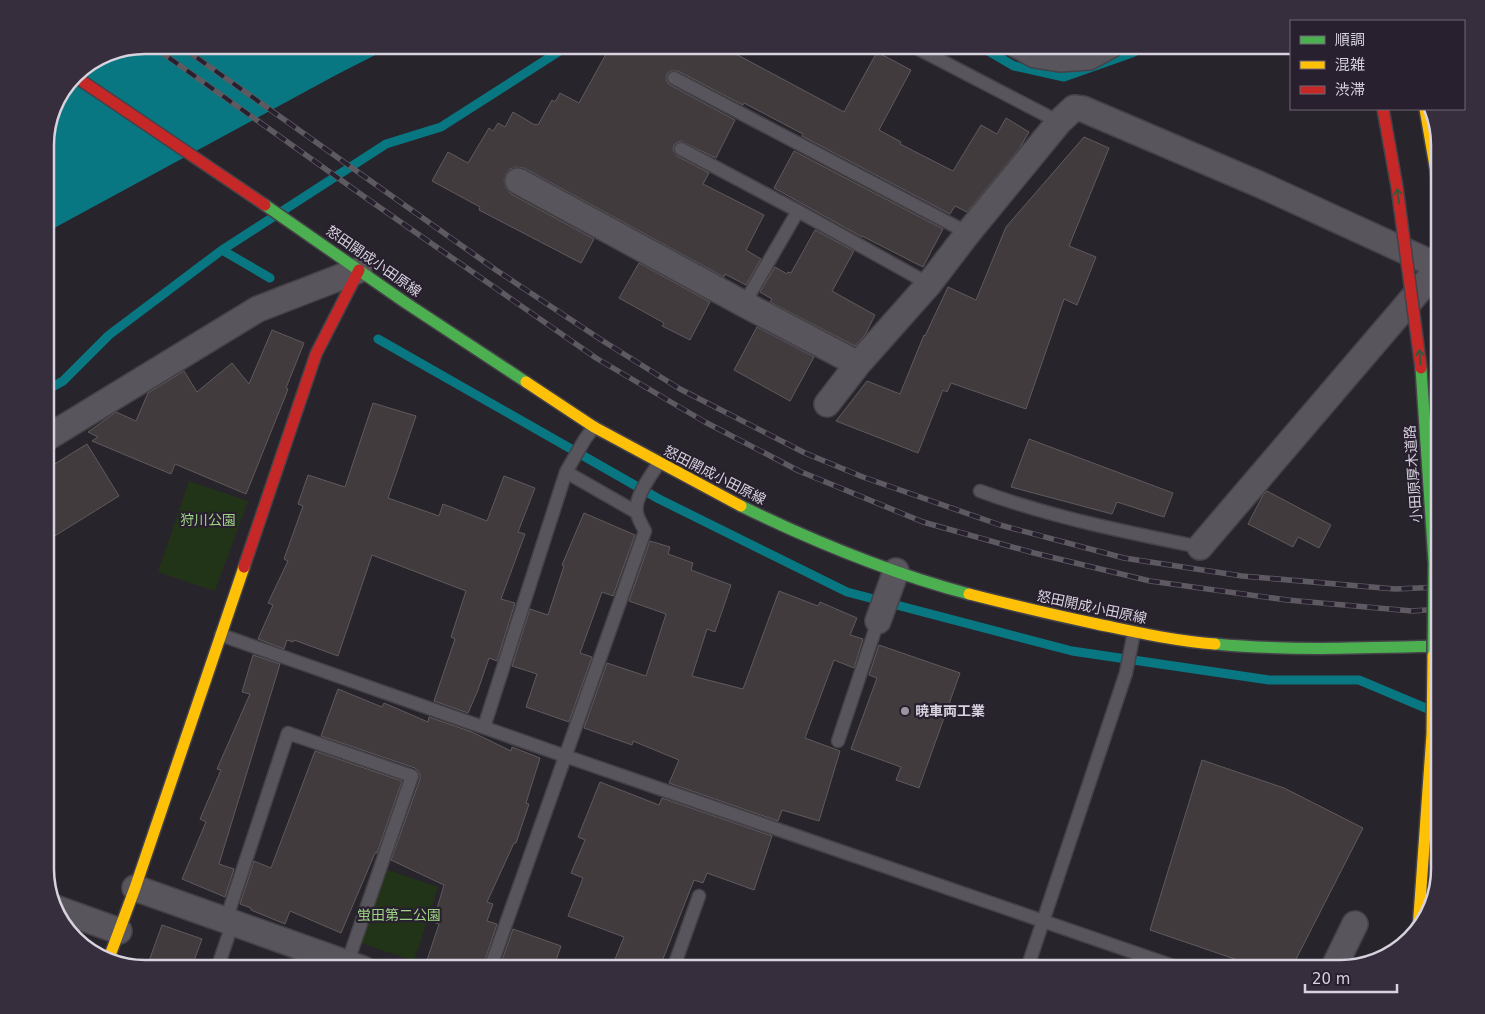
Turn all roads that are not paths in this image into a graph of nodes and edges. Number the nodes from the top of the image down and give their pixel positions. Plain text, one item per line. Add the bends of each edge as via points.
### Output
1 (928, 54) edge
2 (1033, 54) edge
3 (1096, 54) edge
4 (674, 78) dead end
5 (81, 80) edge
6 (1383, 110) edge
7 (1426, 116) edge
8 (1059, 122) junction
9 (1431, 143) edge
10 (680, 148) dead end
11 (518, 181) dead end
12 (798, 211) junction
13 (968, 233) junction
14 (1431, 262) edge
15 (359, 270) junction
16 (1431, 277) edge
17 (929, 284) junction
18 (744, 304) junction
19 (858, 364) junction
20 (827, 404) dead end
21 (594, 426) junction
22 (54, 434) edge
23 (658, 463) junction
24 (566, 472) junction
25 (980, 491) dead end
26 (637, 506) junction
27 (1431, 518) edge
28 (1200, 547) joint
29 (893, 579) junction
30 (878, 621) joint
31 (1134, 632) junction
32 (221, 635) junction
33 (1431, 646) edge
34 (484, 727) junction
35 (838, 740) dead end
36 (1431, 748) edge
37 (565, 756) junction
38 (135, 888) junction
39 (699, 896) dead end
40 (64, 911) edge
41 (1419, 915) edge
42 (1044, 920) junction
43 (230, 921) junction
44 (1355, 924) dead end
45 (119, 931) junction
46 (111, 953) edge
47 (219, 960) edge
48 (336, 960) edge
49 (360, 960) edge
50 (493, 960) edge
51 (676, 960) edge
52 (1030, 960) edge
53 (1157, 960) edge
54 (1337, 960) edge

1 - 8 lane
2 - 3 street via 1060,59
4 - 13 lane
5 - 15 main road, 怒田開成小田原線
27 -> 6 main road, 小田原厚木道路, bridge via 1420,354
7 - 9 main road
8 - 13 street
8 - 14 street via 1074,108 1083,109
10 - 12 lane
11 - 18 street
12 - 17 lane
12 - 18 lane
13 - 17 street
15 - 21 main road, 怒田開成小田原線
15 - 22 street via 258,309
15 - 32 main road via 316,354
16 - 28 street
17 - 19 street
18 - 19 street
19 - 20 street
21 - 23 main road, 怒田開成小田原線
21 - 24 lane
23 - 26 lane
23 - 29 main road, 怒田開成小田原線
24 - 26 lane
24 - 34 lane
25 - 28 lane via 1017,505 1095,525
26 - 37 lane via 645,531
29 - 30 street
29 - 31 main road, 怒田開成小田原線 via 951,589
30 - 35 lane
31 - 33 main road, 怒田開成小田原線 via 1188,642 1244,647
31 - 42 lane via 1126,673
32 - 34 lane
32 - 38 main road
34 - 37 lane
41 -> 36 main road, 小田原厚木道路, bridge
37 - 42 lane
37 - 50 lane
38 - 43 street
38 - 45 main road
39 - 51 lane
40 - 45 street
42 - 52 lane
42 - 53 lane
43 - 47 lane
43 - 48 street
43 - 49 lane via 288,733 412,776
44 - 54 street
45 - 46 main road

